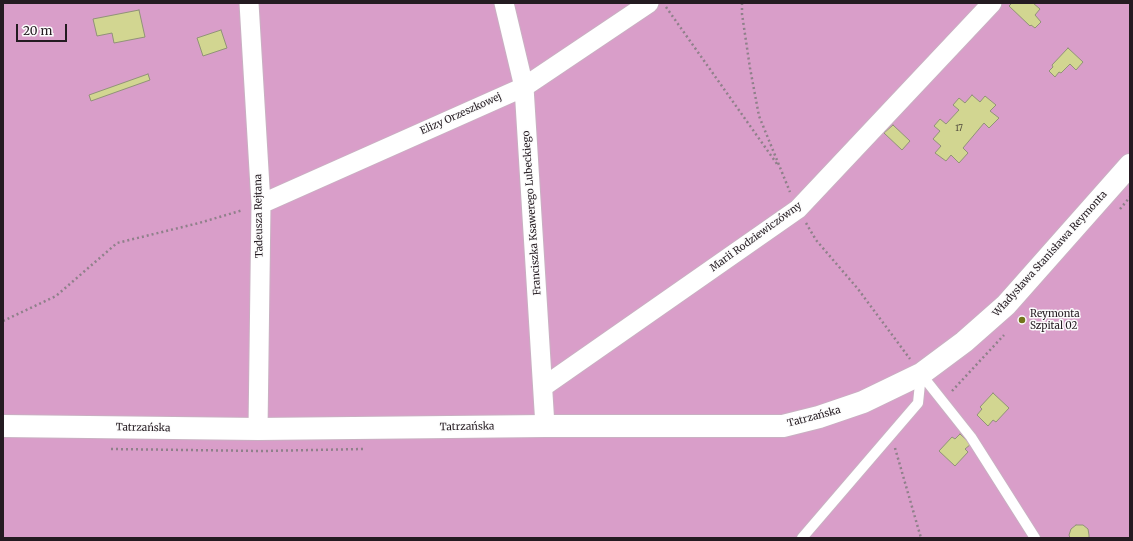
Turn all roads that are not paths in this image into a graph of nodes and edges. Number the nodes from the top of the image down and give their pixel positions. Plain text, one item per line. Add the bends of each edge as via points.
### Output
1 (249, 3) edge
2 (504, 3) edge
3 (649, 3) edge
4 (992, 3) edge
5 (524, 86) junction
6 (1130, 164) edge
7 (260, 204) junction
8 (921, 374) junction
9 (542, 387) junction
10 (3, 426) edge
11 (545, 426) junction
12 (258, 430) junction
13 (802, 538) edge
14 (1035, 538) edge

1 - 7 street, Tadeusza Rejtana
2 - 5 street, Franciszka Ksawerego Lubeckiego
3 - 5 street, Elizy Orzeszkowej
4 - 9 street, Marii Rodziewiczówny via 798,209
5 - 7 street, Elizy Orzeszkowej
5 - 9 street, Franciszka Ksawerego Lubeckiego
6 - 8 street, Władysława Stanisława Reymonta via 1006,305 964,342
7 - 12 street, Tadeusza Rejtana
8 - 11 street, Tatrzańska via 863,402 783,426
8 - 13 lane via 918,403
8 - 14 lane via 971,436
9 - 11 street, Franciszka Ksawerego Lubeckiego
10 - 12 street, Tatrzańska
11 - 12 street, Tatrzańska

